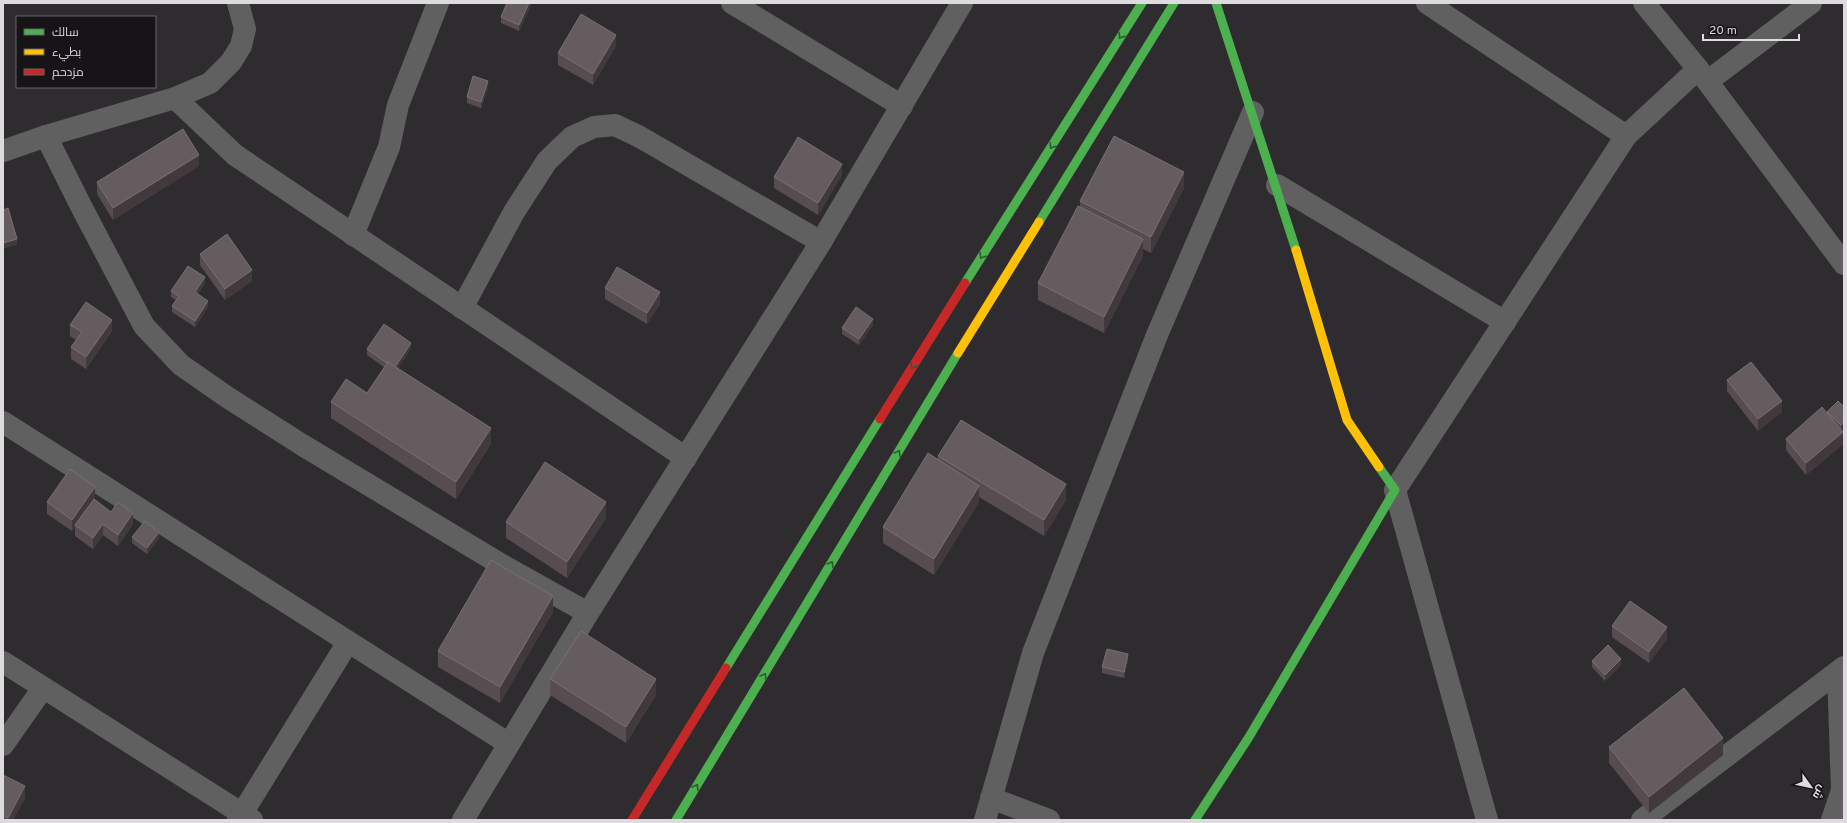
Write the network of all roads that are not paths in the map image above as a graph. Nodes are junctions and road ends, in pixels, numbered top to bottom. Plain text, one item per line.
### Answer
1 (238, 3) edge
2 (438, 3) edge
3 (733, 3) edge
4 (962, 3) edge
5 (1142, 3) edge
6 (1174, 3) edge
7 (1216, 3) edge
8 (1427, 3) edge
9 (1644, 3) edge
10 (1811, 3) edge
11 (1703, 75) junction
12 (175, 98) junction
13 (902, 106) junction
14 (1253, 112) junction
15 (46, 136) junction
16 (1626, 136) junction
17 (3, 151) edge
18 (1277, 185) junction
19 (353, 235) junction
20 (821, 242) junction
21 (1844, 264) edge
22 (462, 308) junction
23 (1505, 322) junction
24 (3, 422) edge
25 (686, 458) junction
26 (1395, 490) junction
27 (588, 613) junction
28 (348, 642) junction
29 (3, 662) edge
30 (1841, 669) edge
31 (43, 688) junction
32 (509, 744) junction
33 (3, 745) edge
34 (991, 798) junction
35 (244, 818) edge
36 (681, 819) edge
37 (463, 820) edge
38 (632, 820) edge
39 (985, 820) edge
40 (1049, 820) edge
41 (1195, 820) edge
42 (1486, 820) edge
43 (1642, 820) edge
44 (1832, 820) edge

1 - 12 street
2 - 19 street
3 - 13 street
4 - 13 street
5 -> 38 main road
36 -> 6 main road
7 - 14 main road
8 - 16 street
9 - 11 street
10 - 11 street
11 - 16 street
11 - 21 street
12 - 15 street
12 - 19 street
13 - 20 street
14 - 18 main road
14 - 34 street
15 - 17 street
15 - 27 street
16 - 23 street
18 - 23 street
18 - 26 main road
19 - 22 street
20 - 22 street
20 - 25 street
22 - 25 street
23 - 26 street
24 - 28 street
25 - 27 street
26 - 41 main road
26 - 42 street
27 - 32 street
28 - 32 street
28 - 35 street
29 - 31 street
30 - 43 street
30 - 44 street
31 - 33 street
31 - 35 street
32 - 37 street
34 - 39 street
34 - 40 street

